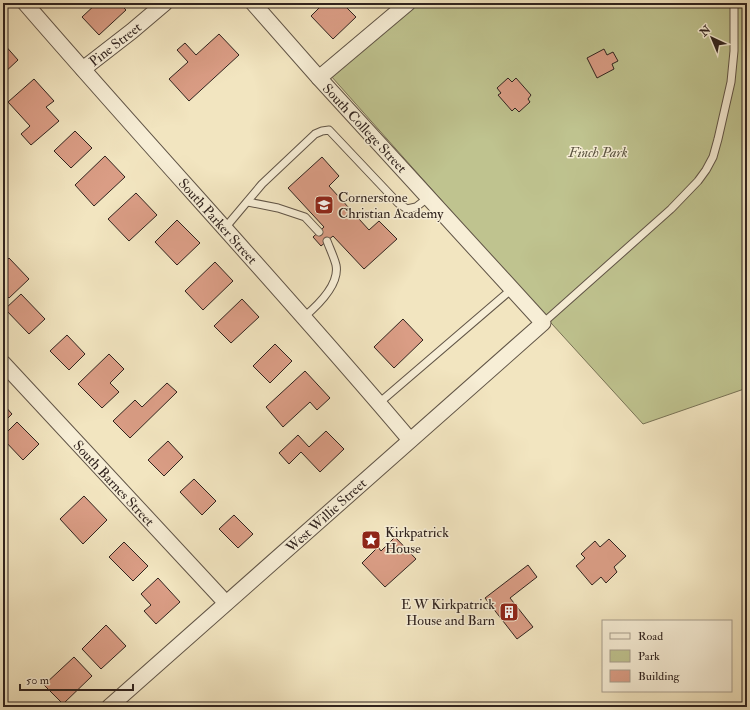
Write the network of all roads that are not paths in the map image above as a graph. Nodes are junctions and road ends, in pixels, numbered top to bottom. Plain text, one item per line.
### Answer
1 (25, 3) edge
2 (165, 3) edge
3 (253, 3) edge
4 (408, 3) edge
5 (734, 3) edge
6 (83, 69) junction
7 (319, 78) junction
8 (429, 197) junction
9 (248, 202) junction
10 (226, 228) junction
11 (319, 232) dead end
12 (327, 241) dead end
13 (512, 288) junction
14 (304, 317) junction
15 (543, 323) junction
16 (3, 363) edge
17 (379, 403) junction
18 (410, 440) junction
19 (226, 603) junction
20 (109, 707) edge

1 - 6 street, South Parker Street
2 - 6 street, Pine Street
3 - 7 street, South College Street
4 - 7 street
5 - 15 lane
6 - 10 street, South Parker Street
7 - 8 street, South College Street
8 - 9 lane
8 - 13 street, South College Street
9 - 10 lane
9 - 11 lane
10 - 14 street, South Parker Street
12 - 14 lane
13 - 15 street, South College Street
13 - 17 lane
14 - 17 street, South Parker Street
15 - 18 street, West Willie Street
16 - 19 street, South Barnes Street
17 - 18 street, South Parker Street
18 - 19 street, West Willie Street
19 - 20 street, West Willie Street

